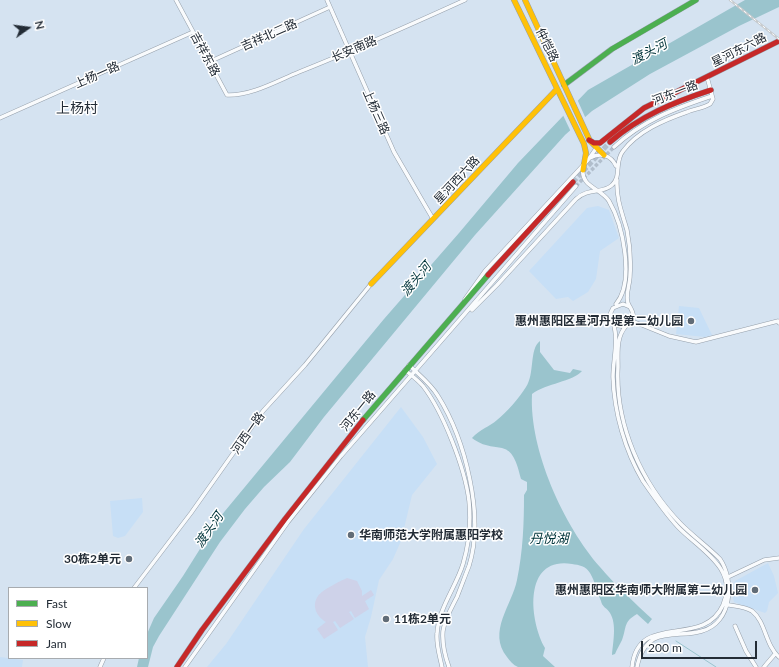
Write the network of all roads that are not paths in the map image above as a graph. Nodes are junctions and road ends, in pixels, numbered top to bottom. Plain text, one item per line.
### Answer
1 (176, 0) edge
2 (327, 0) edge
3 (465, 0) edge
4 (514, 0) edge
5 (525, 0) edge
6 (696, 0) edge
7 (330, 7) junction
8 (193, 32) junction
9 (779, 41) edge
10 (349, 52) junction
11 (209, 62) junction
12 (707, 77) junction
13 (564, 85) junction
14 (557, 89) junction
15 (711, 90) junction
16 (240, 94) joint
17 (712, 96) junction
18 (0, 118) edge
19 (589, 140) junction
20 (611, 142) junction
21 (596, 148) junction
22 (604, 155) junction
23 (586, 161) junction
24 (617, 167) junction
25 (583, 170) joint
26 (617, 179) junction
27 (574, 184) joint
28 (598, 190) junction
29 (434, 219) junction
30 (370, 284) joint
31 (616, 305) junction
32 (630, 307) junction
33 (458, 308) junction
34 (460, 321) junction
35 (632, 321) junction
36 (613, 323) junction
37 (779, 323) edge
38 (626, 326) junction
39 (407, 368) junction
40 (416, 372) junction
41 (412, 376) junction
42 (779, 558) edge
43 (726, 578) junction
44 (135, 587) edge
45 (725, 604) junction
46 (735, 626) dead end
47 (775, 654) junction
48 (779, 657) edge
49 (177, 667) edge
50 (185, 667) edge
51 (442, 667) edge
52 (448, 667) edge
53 (632, 667) edge
54 (637, 667) edge
55 (756, 667) edge
56 (764, 667) edge

1 - 8 street, 吉祥东路
2 - 7 street, 上杨三路
3 - 10 street, 长安南路
4 - 14 street, 仲恺路
5 - 13 street, 仲恺路
6 - 13 street
7 - 10 street, 上杨三路
7 - 11 street, 吉祥北二路
8 - 11 street, 吉祥东路
8 - 18 street, 上杨一路
9 - 12 street, 星河东六路
10 - 16 street, 长安南路
10 - 29 street, 上杨三路
11 - 16 street, 吉祥东路
12 - 15 street
12 - 20 street, 星河东六路
13 - 19 street, 仲恺路
14 - 23 street, 仲恺路
14 - 29 street, 星河西六路
15 - 17 street, 河东一路
15 - 20 street, 河东一路
17 - 20 street, 河东一路
17 - 24 street
19 - 20 street
19 - 21 street
20 - 21 street
21 - 22 street
21 - 23 street
22 - 23 street
22 - 24 street
23 - 25 street
23 - 33 street
24 - 26 street
25 - 28 street
26 - 28 street
26 - 32 street
27 - 33 street, 河东一路
27 - 34 street, 河东一路
28 - 31 street
28 - 34 street
29 - 30 street, 星河西六路
30 - 44 street, 河西一路
31 - 32 street
31 - 36 street
32 - 35 street
33 - 39 street, 河东一路
34 - 40 street, 河东一路
35 - 37 street
35 - 38 street
36 - 38 street
36 - 43 street
38 - 43 street
39 - 40 street
39 - 41 street
39 - 49 street, 河东一路
40 - 41 street, 河东一路
40 - 52 street
41 - 50 street, 河东一路
41 - 51 street
42 - 43 street
43 - 45 street
45 - 47 street
45 - 53 street
45 - 54 street
46 - 55 street
47 - 48 street
47 - 56 street

